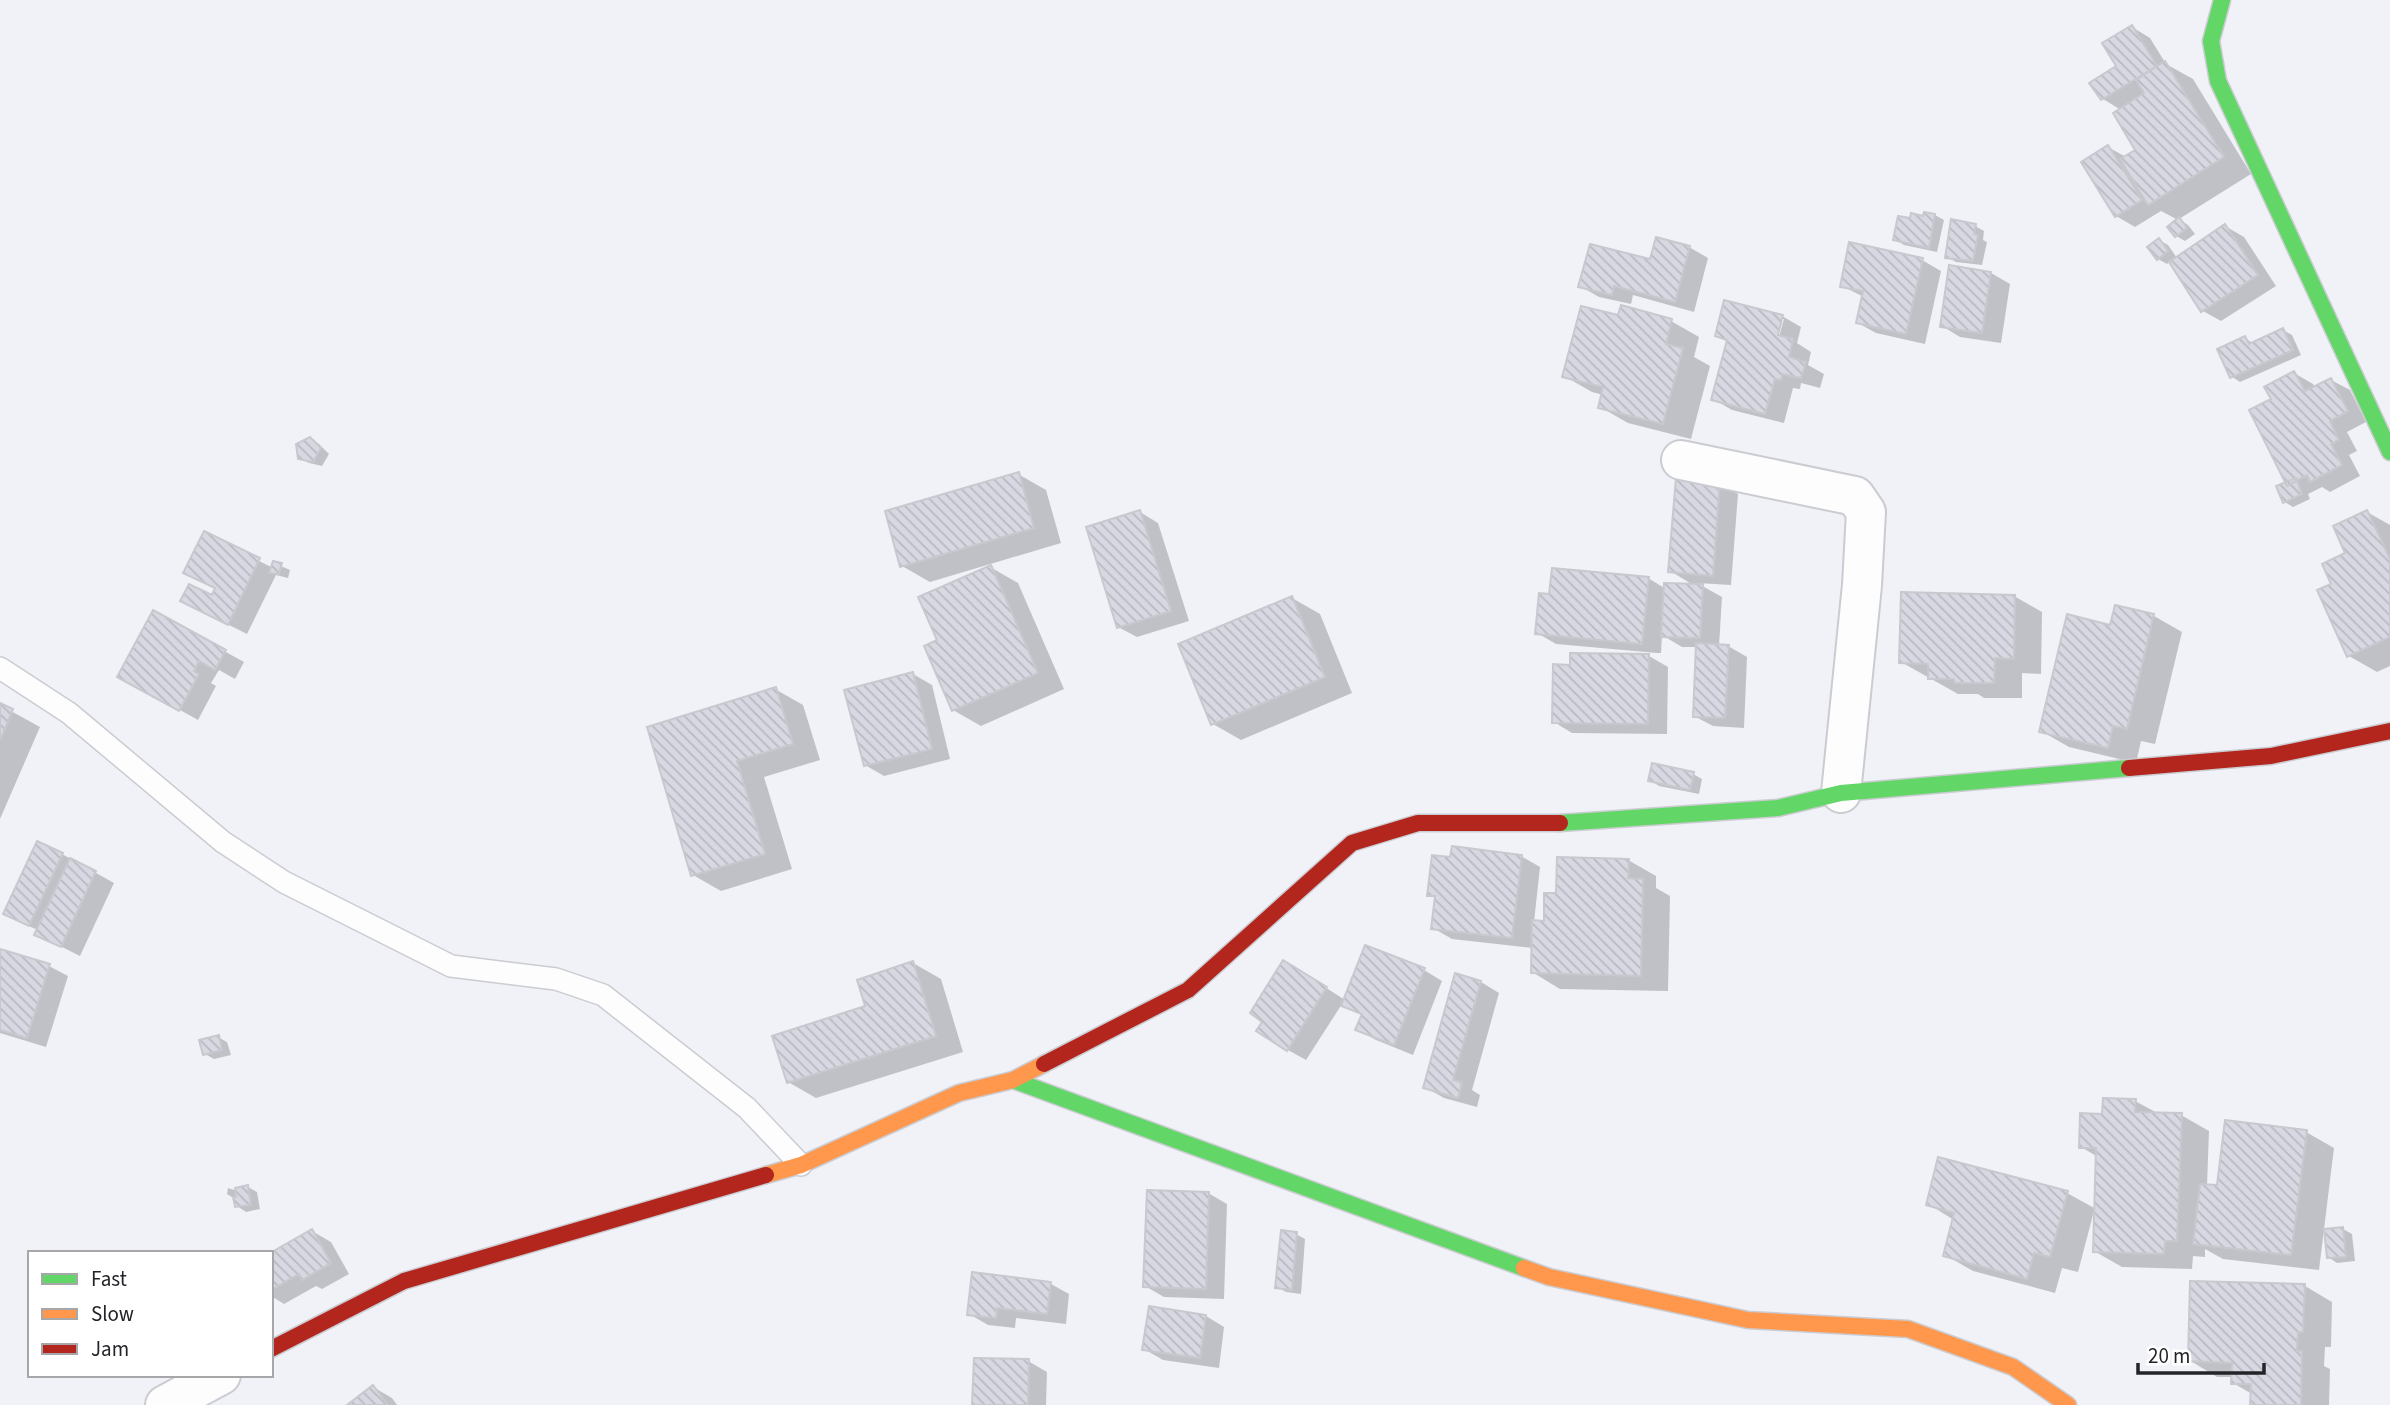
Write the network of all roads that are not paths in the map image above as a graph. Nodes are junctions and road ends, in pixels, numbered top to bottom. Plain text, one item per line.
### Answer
1 (2222, 0) edge
2 (2390, 452) edge
3 (1681, 460) dead end
4 (0, 668) edge
5 (2390, 731) edge
6 (1841, 793) junction
7 (1013, 1080) junction
8 (801, 1165) junction
9 (273, 1348) edge
10 (217, 1377) edge
11 (166, 1405) edge
12 (2068, 1405) edge

1 - 2 street
3 - 6 street
4 - 8 lane
5 - 6 street
6 - 7 street
7 - 8 street
7 - 12 street
8 - 9 street
10 - 11 street

